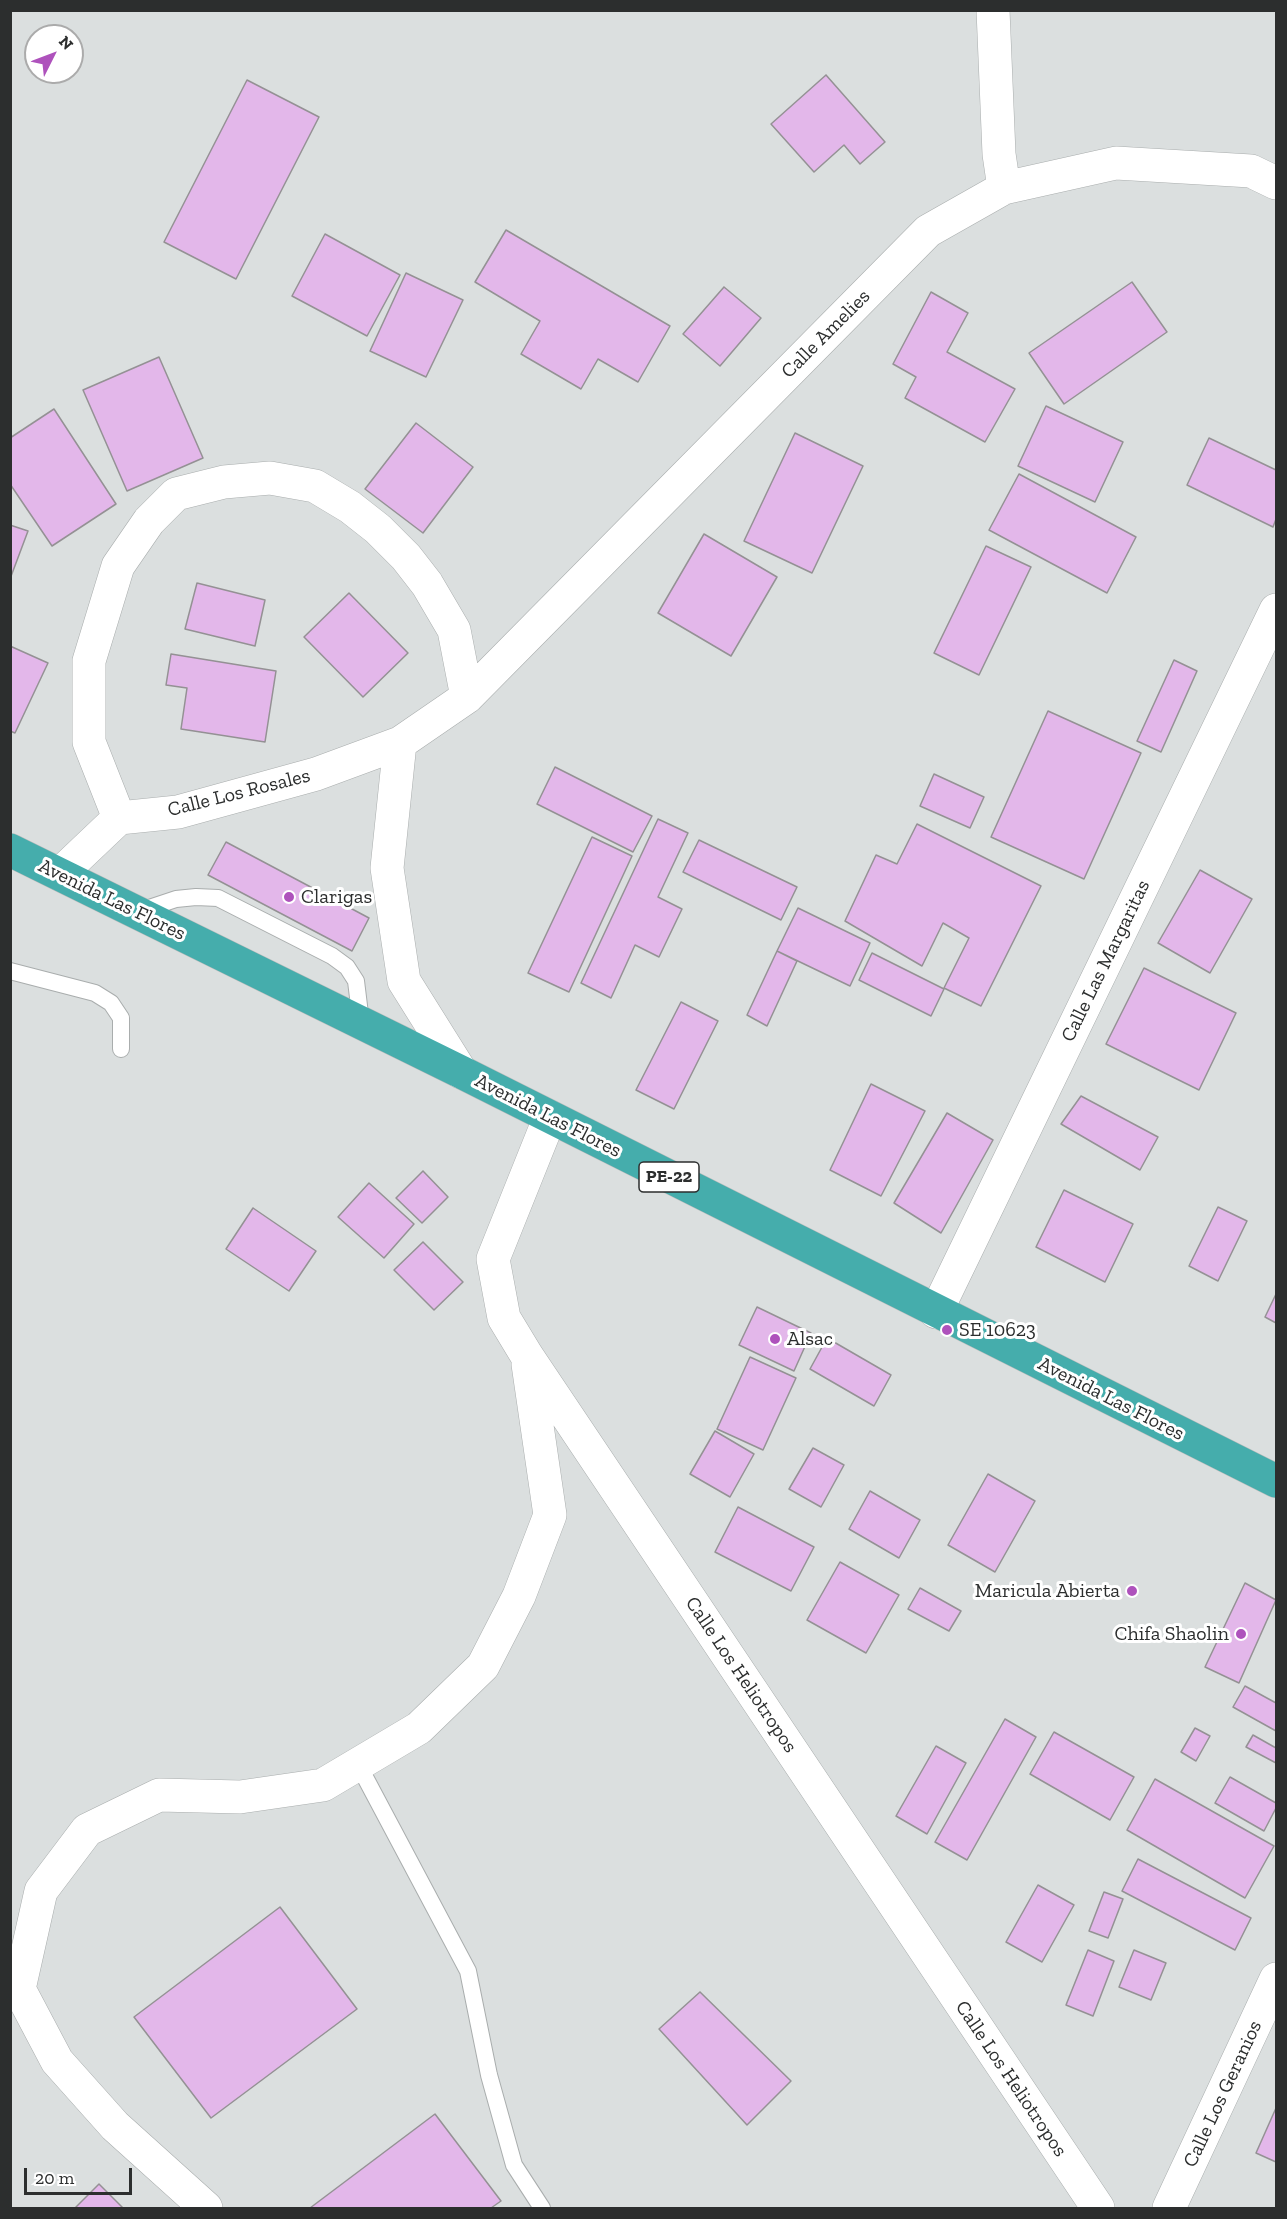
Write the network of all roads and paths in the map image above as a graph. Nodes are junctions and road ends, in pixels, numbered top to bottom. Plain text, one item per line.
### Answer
1 (993, 10) edge
2 (1276, 183) edge
3 (1004, 188) junction
4 (1276, 610) edge
5 (467, 698) junction
6 (399, 743) junction
7 (119, 818) junction
8 (10, 850) edge
9 (60, 874) junction
10 (136, 912) junction
11 (10, 971) edge
12 (361, 1023) junction
13 (121, 1048) dead end
14 (461, 1072) junction
15 (550, 1117) junction
16 (936, 1312) junction
17 (527, 1356) junction
18 (1276, 1481) edge
19 (358, 1764) junction
20 (1276, 1979) edge
21 (206, 2208) edge
22 (542, 2208) edge
23 (1098, 2208) edge
24 (1169, 2208) edge

1 - 3 street
2 - 3 street, Calle Amelies
3 - 5 street, Calle Amelies
4 - 16 street, Calle Las Margaritas
5 - 6 street, Calle Los Rosales
5 - 7 street
6 - 7 street, Calle Los Rosales
6 - 14 street
7 - 9 street
8 - 9 highway, Avenida Las Flores / PE-22
9 - 10 highway, Avenida Las Flores / PE-22
10 - 12 highway, Avenida Las Flores / PE-22
10 - 12 lane
11 - 13 lane
12 - 14 highway, Avenida Las Flores / PE-22
14 - 15 highway, Avenida Las Flores / PE-22
15 - 16 highway, Avenida Las Flores / PE-22
15 - 17 street, Calle Los Heliotropos
16 - 18 highway, Avenida Las Flores / PE-22
17 - 19 street
17 - 23 street, Calle Los Heliotropos
19 - 21 street
19 - 22 lane
20 - 24 street, Calle Los Geranios

